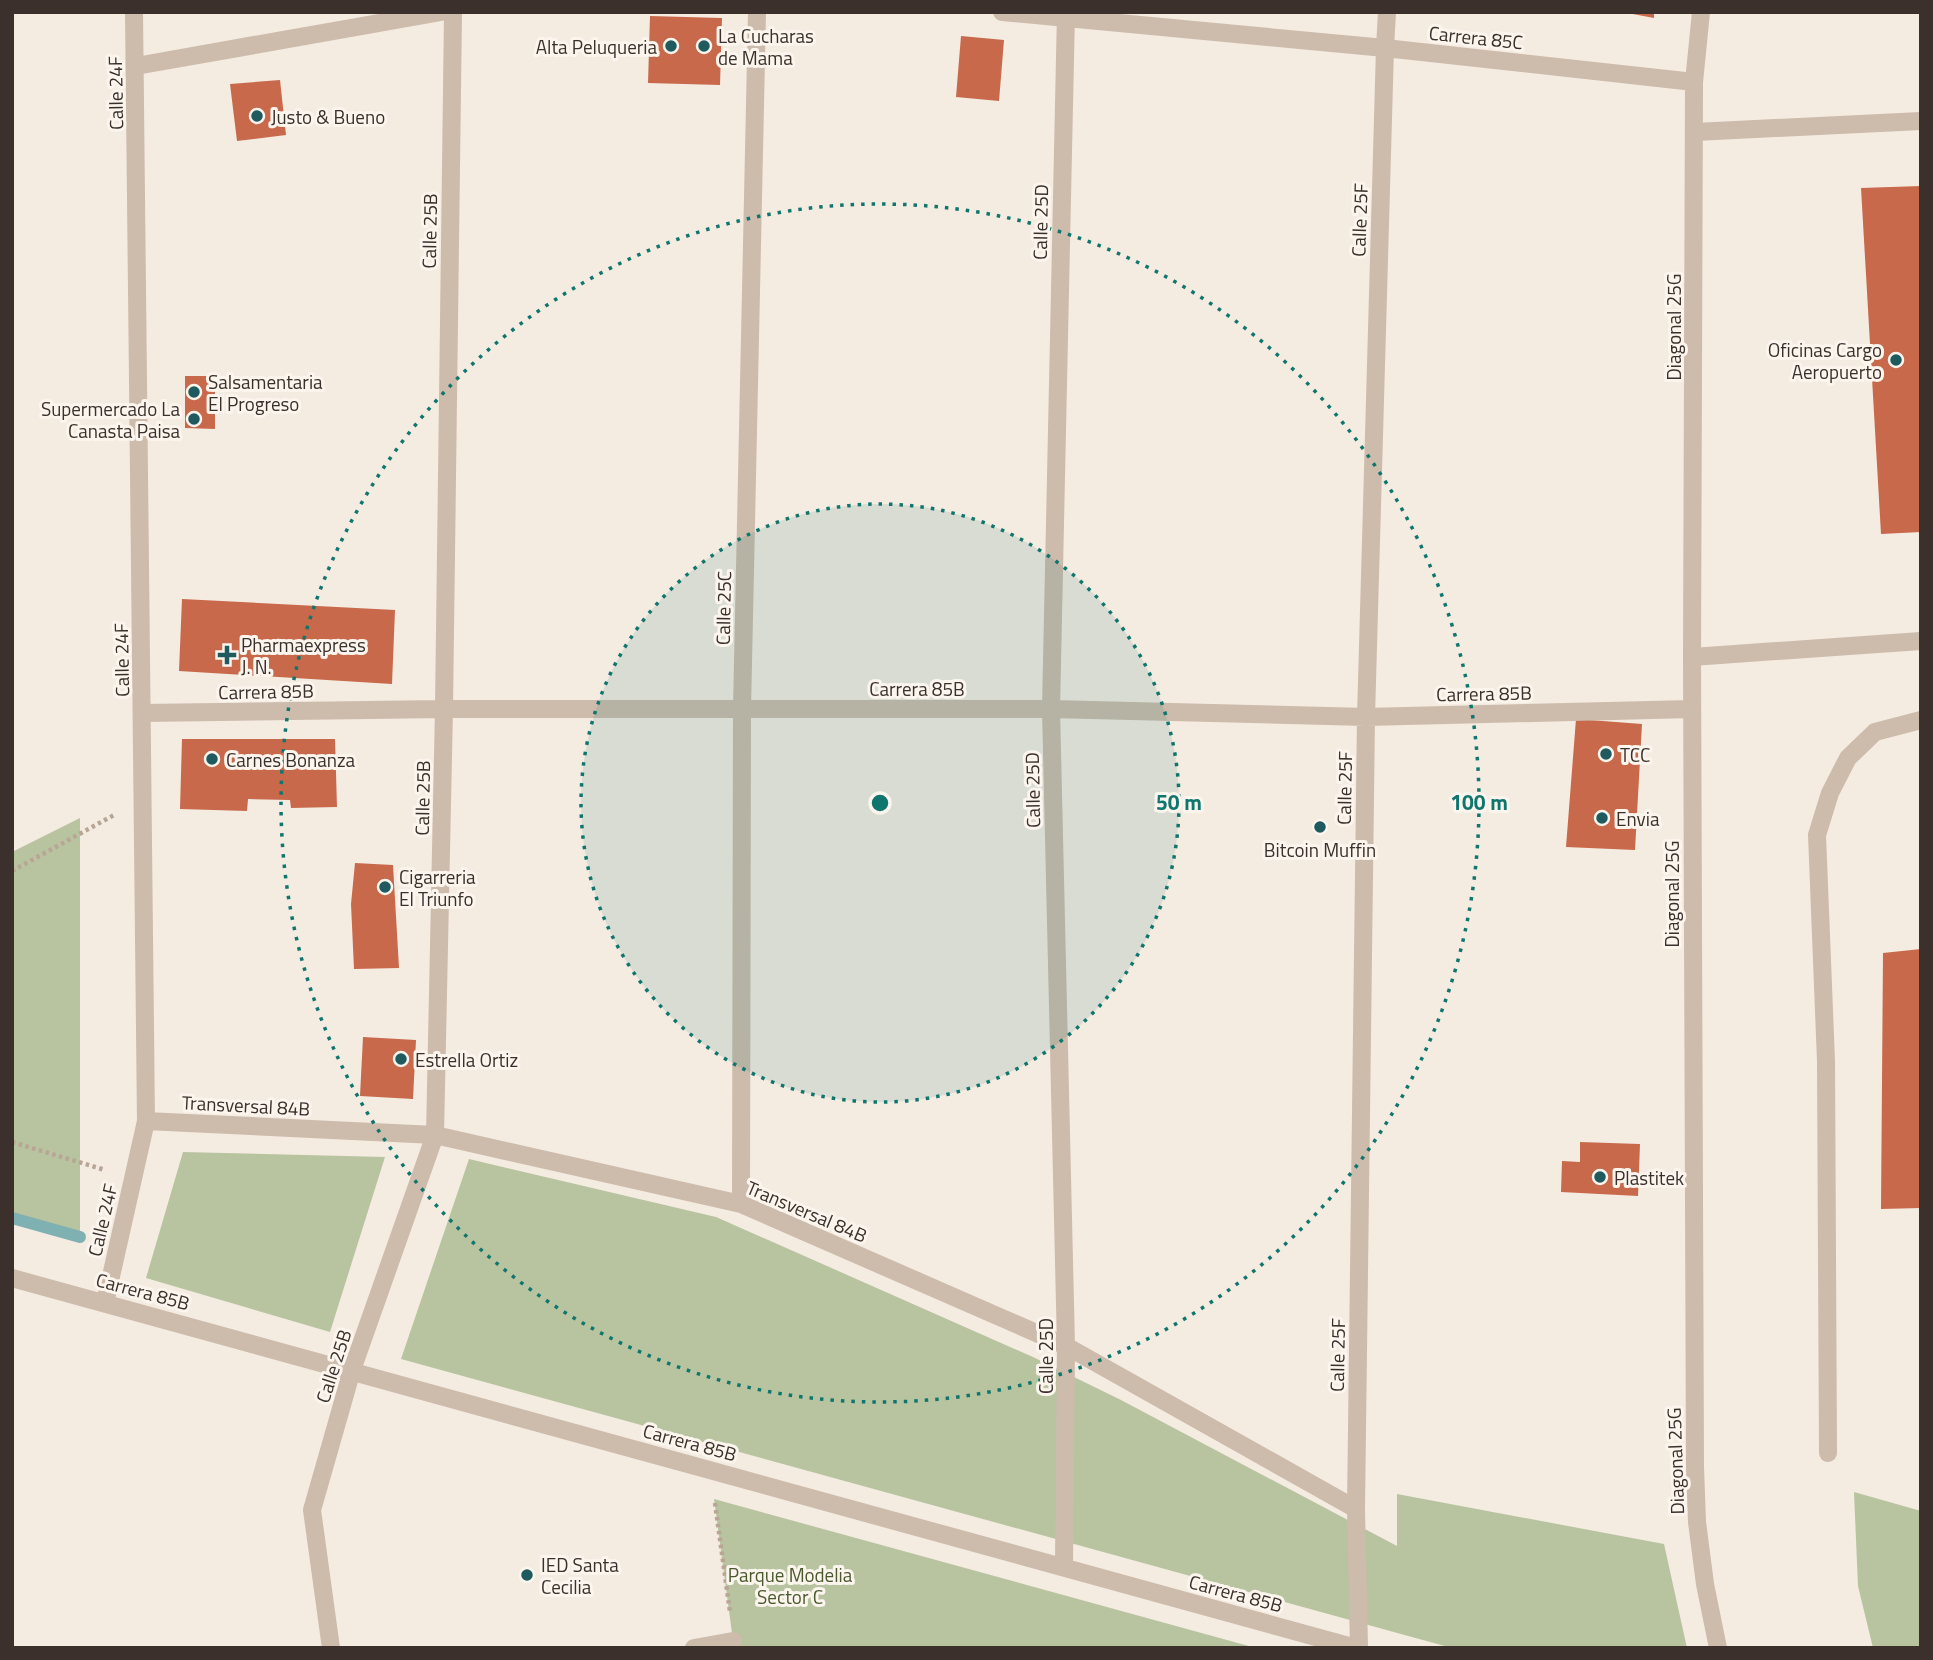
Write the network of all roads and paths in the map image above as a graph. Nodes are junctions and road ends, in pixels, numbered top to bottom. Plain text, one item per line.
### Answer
1 (134, 12) edge
2 (441, 12) edge
3 (453, 12) edge
4 (757, 12) edge
5 (1002, 12) edge
6 (1387, 12) edge
7 (1700, 12) edge
8 (1065, 15) edge
9 (1385, 48) junction
10 (136, 66) junction
11 (1695, 82) junction
12 (1921, 121) edge
13 (1695, 132) junction
14 (1921, 641) edge
15 (1692, 657) junction
16 (444, 709) junction
17 (742, 709) junction
18 (1051, 709) junction
19 (1692, 709) junction
20 (142, 713) junction
21 (1366, 717) junction
22 (1921, 720) edge
23 (143, 800) junction
24 (12, 870) edge
25 (146, 1121) junction
26 (435, 1135) junction
27 (12, 1142) edge
28 (133, 1179) junction
29 (741, 1204) junction
30 (13, 1282) edge
31 (106, 1303) junction
32 (1066, 1346) junction
33 (352, 1370) junction
34 (1828, 1453) dead end
35 (710, 1469) junction
36 (1356, 1509) junction
37 (1064, 1567) junction
38 (733, 1641) joint
39 (331, 1648) edge
40 (694, 1648) edge
41 (1357, 1648) edge
42 (1718, 1648) edge

1 - 10 street, Calle 24F
2 - 10 street
3 - 16 street, Calle 25B
4 - 17 street, Calle 25C
5 - 8 street, Carrera 85C
6 - 9 street, Calle 25F
7 - 11 street, Diagonal 25G
8 - 9 street, Carrera 85C
8 - 18 street, Calle 25D
9 - 11 street, Carrera 85C
9 - 21 street, Calle 25F
10 - 20 street, Calle 24F
11 - 13 street, Diagonal 25G
12 - 13 street
13 - 15 street, Diagonal 25G
14 - 15 street
15 - 19 street, Diagonal 25G
16 - 17 street, Carrera 85B
16 - 20 street, Carrera 85B
16 - 26 street, Calle 25B
17 - 18 street, Carrera 85B
17 - 29 street, Calle 25C
18 - 21 street, Carrera 85B
18 - 32 street, Calle 25D
19 - 21 street, Carrera 85B
19 - 42 street, Diagonal 25G
20 - 23 street, Calle 24F
21 - 36 street, Calle 25F
22 - 34 street
23 - 24 path
23 - 25 street, Calle 24F
25 - 26 street, Transversal 84B
25 - 28 street, Calle 24F
26 - 29 street, Transversal 84B
26 - 33 street, Calle 25B
27 - 28 path
28 - 31 street, Calle 24F
29 - 32 street, Transversal 84B
30 - 31 street, Carrera 85B
31 - 33 street, Carrera 85B
32 - 36 street, Transversal 84B
32 - 37 street, Calle 25D
33 - 35 street, Carrera 85B
33 - 39 street, Calle 25B
35 - 37 street, Carrera 85B
35 - 38 path
36 - 41 street, Calle 25F
37 - 41 street, Carrera 85B
38 - 40 street

